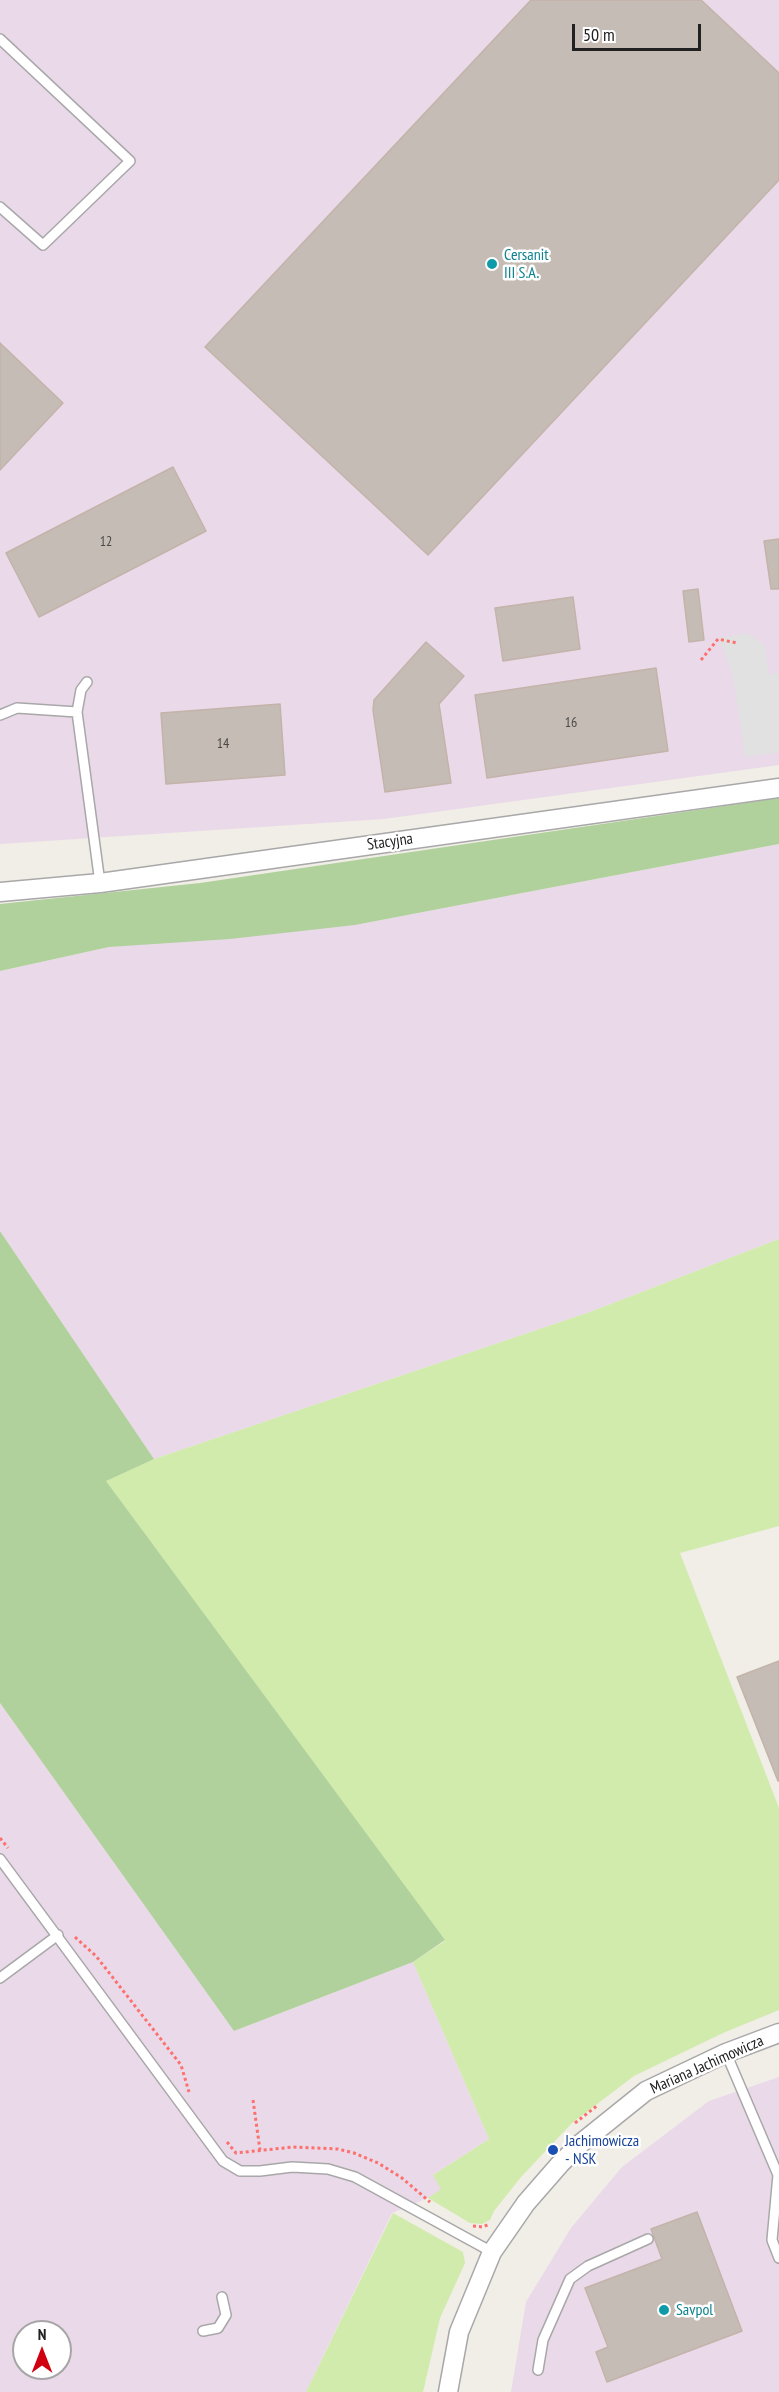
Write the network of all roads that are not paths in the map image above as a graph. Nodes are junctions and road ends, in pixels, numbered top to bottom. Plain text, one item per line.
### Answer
1 (0, 39) edge
2 (0, 207) edge
3 (87, 682) dead end
4 (77, 712) junction
5 (0, 715) edge
6 (779, 788) edge
7 (100, 883) junction
8 (0, 892) edge
9 (0, 1859) edge
10 (58, 1935) junction
11 (0, 1978) edge
12 (779, 2033) edge
13 (726, 2053) junction
14 (648, 2239) dead end
15 (492, 2252) junction
16 (779, 2258) edge
17 (222, 2297) dead end
18 (203, 2331) dead end
19 (538, 2370) dead end
20 (448, 2392) edge

1 - 2 lane
3 - 4 lane
4 - 5 lane
4 - 7 lane
6 - 7 street, Stacyjna
7 - 8 street, Stacyjna
9 - 10 lane
10 - 11 lane
10 - 15 lane
12 - 13 street, Mariana Jachimowicza
13 - 15 street, Mariana Jachimowicza
13 - 16 lane
14 - 19 lane
15 - 20 street, Mariana Jachimowicza
17 - 18 lane

